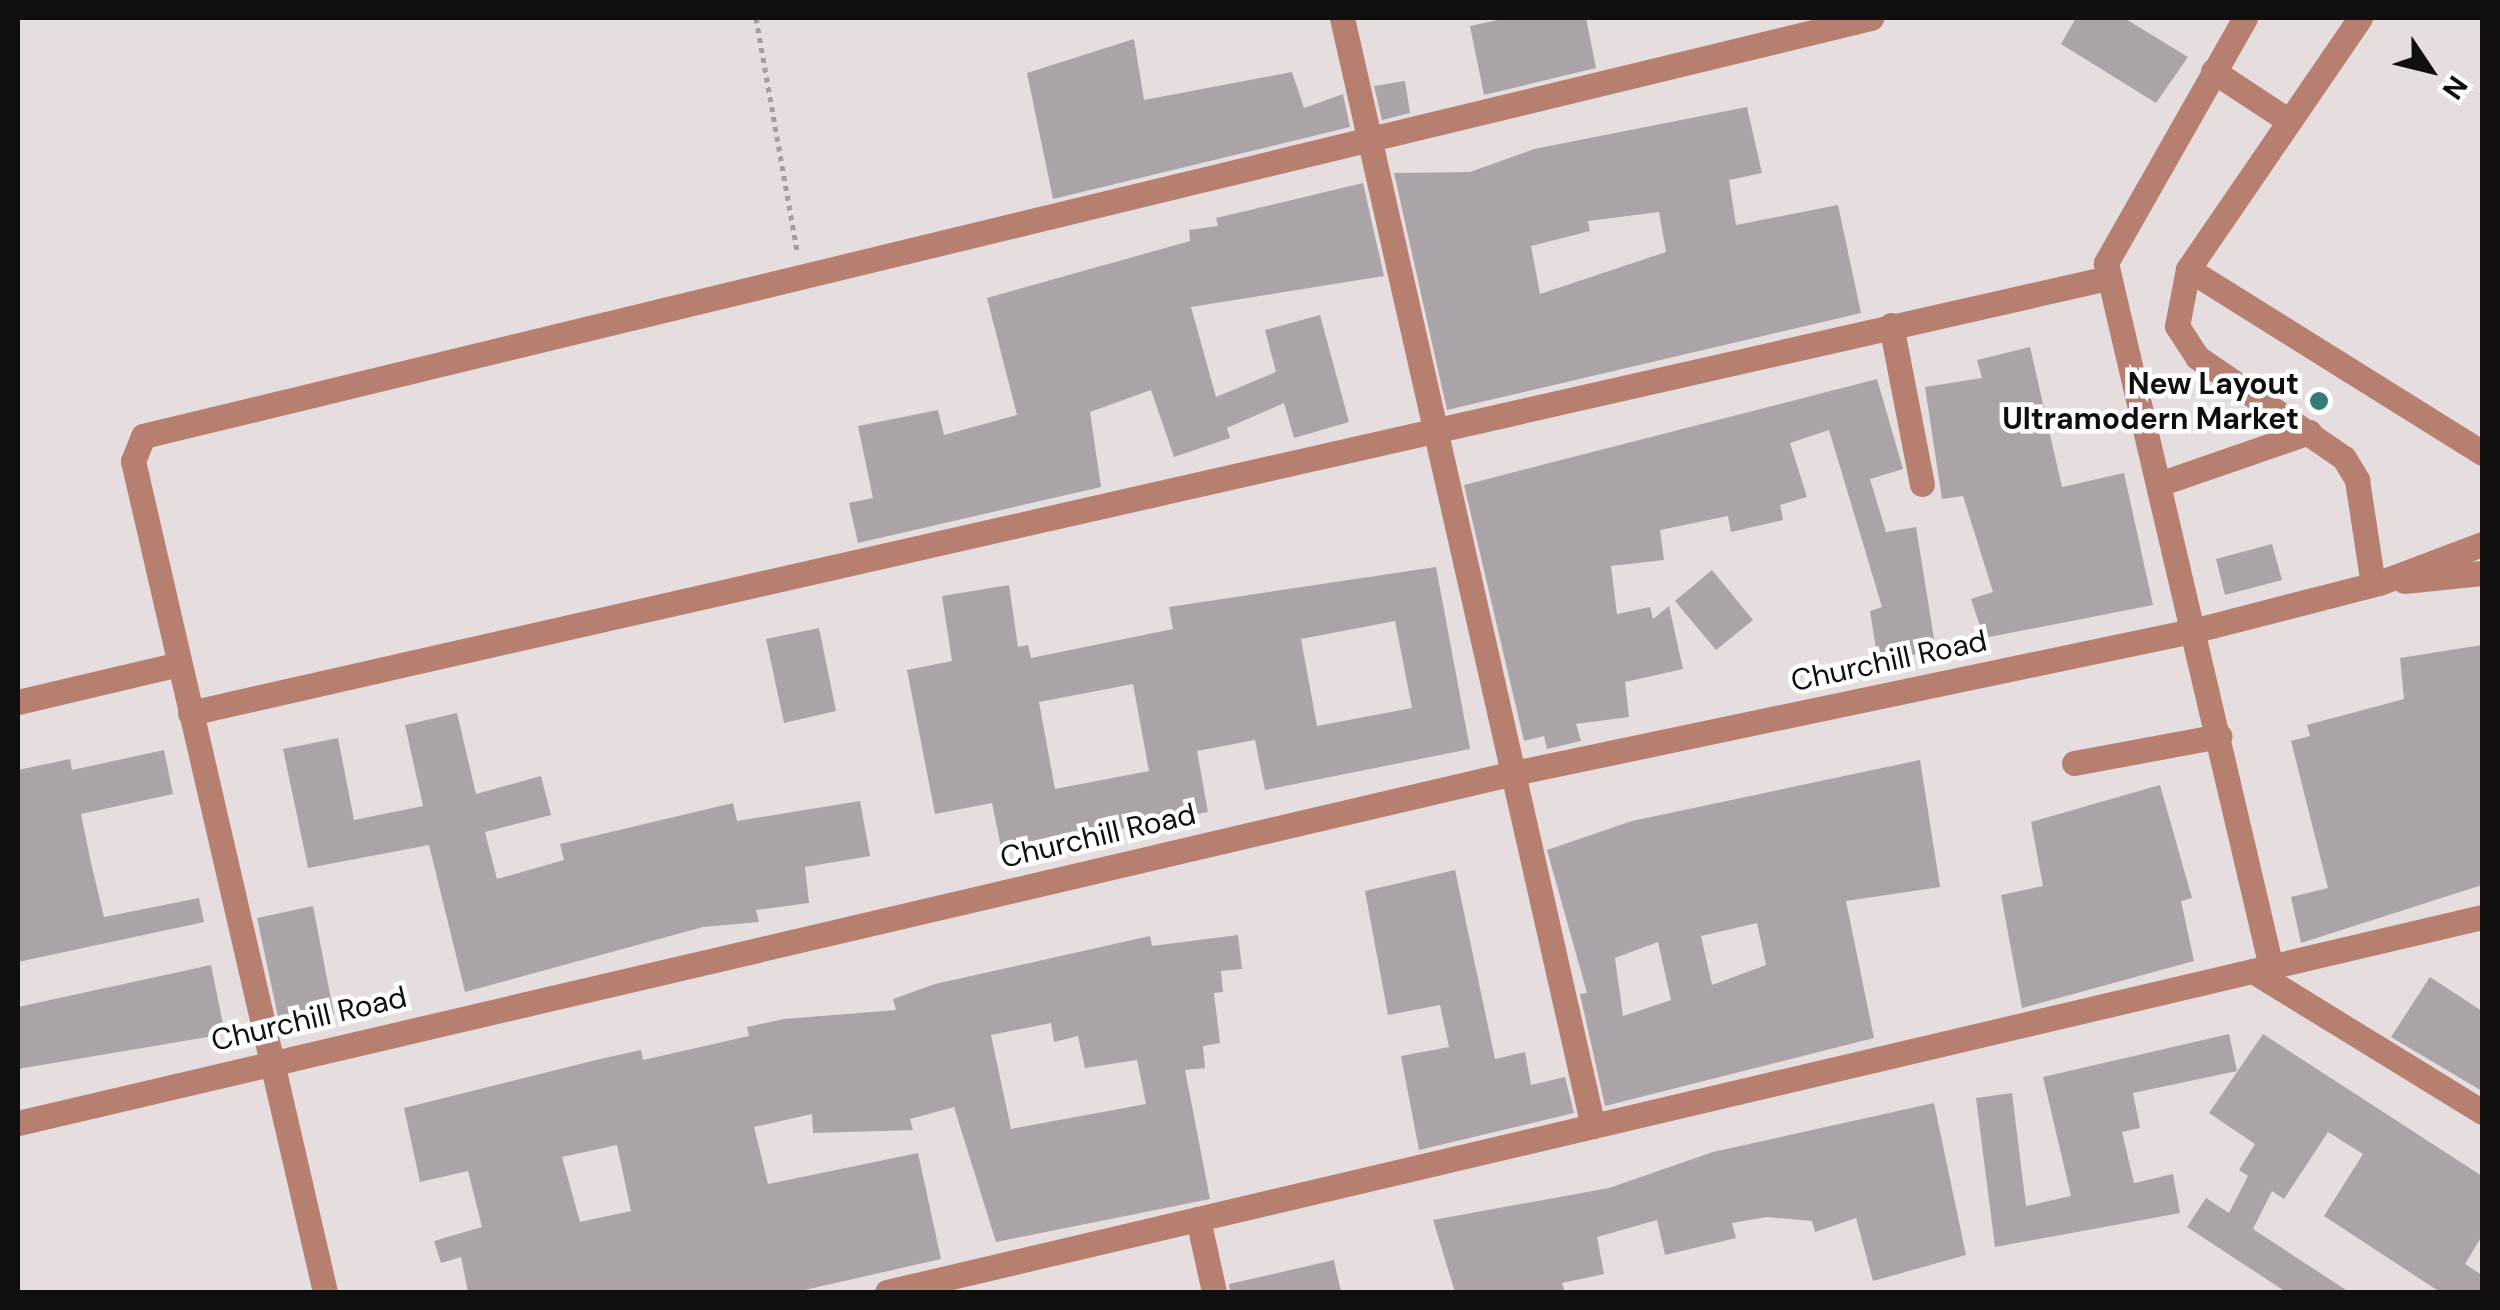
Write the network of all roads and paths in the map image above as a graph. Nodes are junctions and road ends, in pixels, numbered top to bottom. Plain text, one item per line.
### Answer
1 (756, 18) edge
2 (1342, 18) edge
3 (2245, 18) edge
4 (2360, 18) edge
5 (1861, 19) edge
6 (2212, 71) junction
7 (2288, 121) junction
8 (1370, 139) junction
9 (2188, 269) junction
10 (801, 277) junction
11 (2107, 278) junction
12 (1891, 325) junction
13 (1436, 426) junction
14 (2309, 432) junction
15 (2482, 453) edge
16 (1922, 484) dead end
17 (2159, 484) junction
18 (2482, 544) edge
19 (2482, 574) edge
20 (2376, 583) junction
21 (2196, 630) junction
22 (179, 664) junction
23 (18, 702) edge
24 (190, 713) junction
25 (2220, 736) junction
26 (2074, 762) dead end
27 (1514, 773) junction
28 (2482, 917) edge
29 (2262, 969) junction
30 (271, 1061) junction
31 (2482, 1112) edge
32 (18, 1122) edge
33 (1592, 1126) junction
34 (1198, 1219) junction
35 (325, 1292) edge
36 (887, 1292) edge
37 (1214, 1292) edge

1 - 10 path
2 - 8 street
3 - 6 street
4 - 7 street
5 - 8 street
6 - 7 street
6 - 11 street
7 - 9 street
8 - 10 street
8 - 13 street
9 - 14 street
9 - 15 street
10 - 22 street
11 - 12 street
11 - 17 street
12 - 13 street
12 - 16 street
13 - 24 street
13 - 27 street
14 - 17 street
14 - 20 street
17 - 21 street
18 - 20 street
19 - 20 street
20 - 21 street, Churchill Road
21 - 25 street
21 - 27 street, Churchill Road
22 - 23 street
22 - 24 street
24 - 30 street
25 - 26 street
25 - 29 street
27 - 30 street, Churchill Road
27 - 33 street
28 - 29 street
29 - 31 street
29 - 33 street
30 - 32 street, Churchill Road
30 - 35 street
33 - 34 street
34 - 36 street
34 - 37 street

